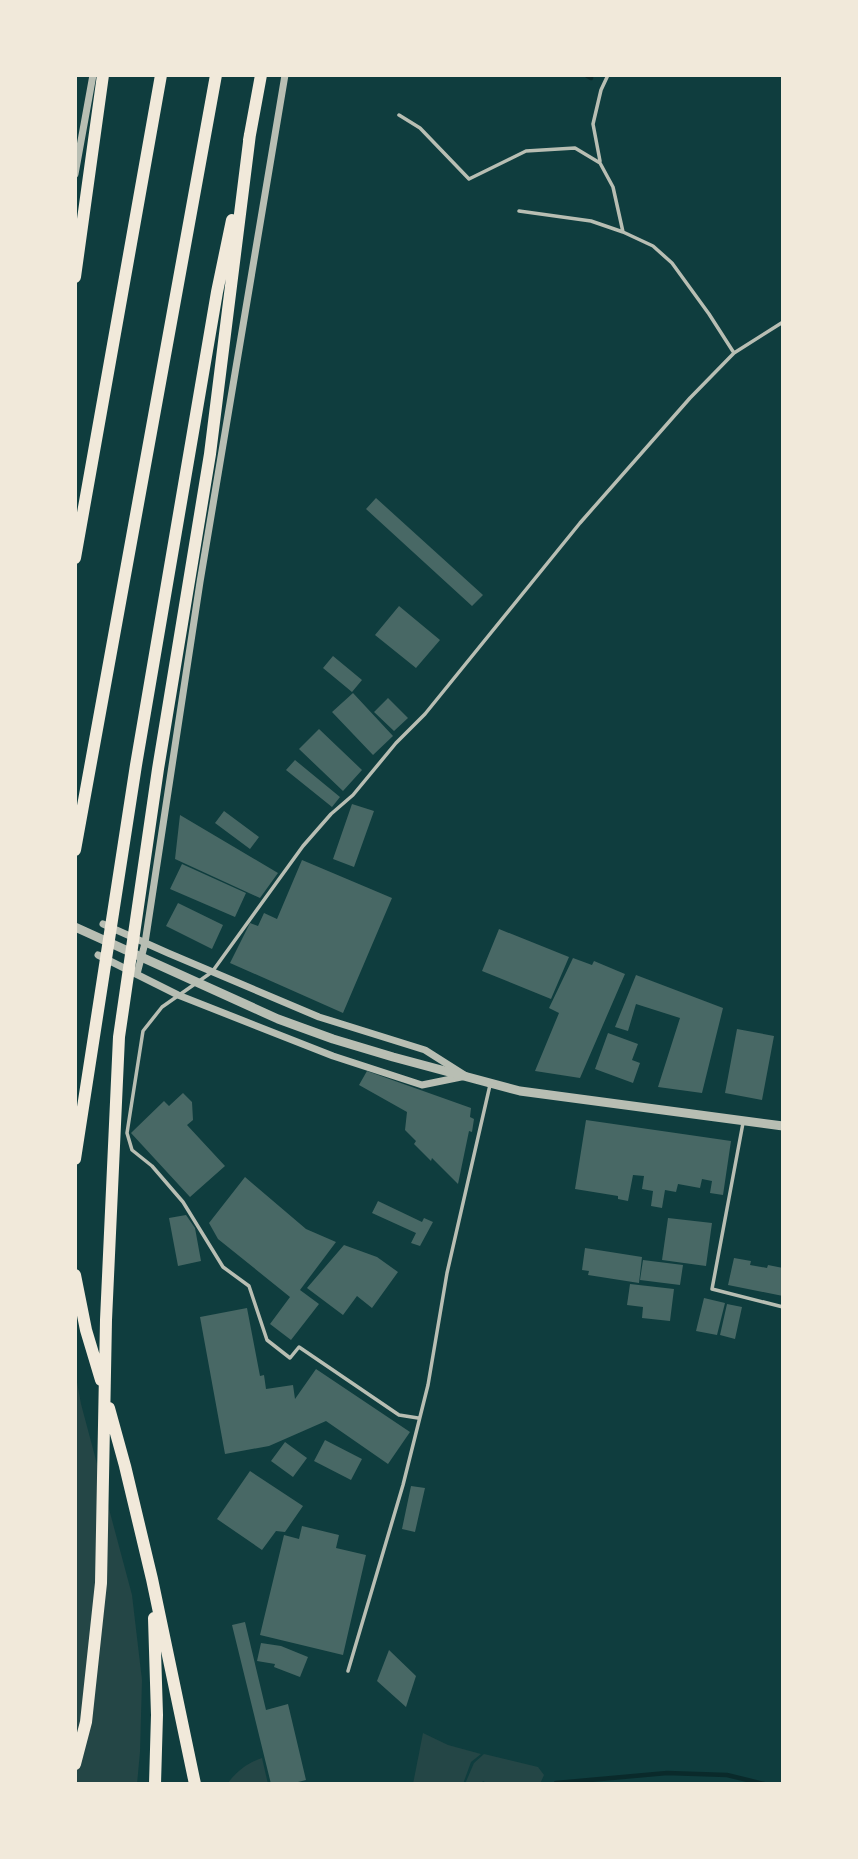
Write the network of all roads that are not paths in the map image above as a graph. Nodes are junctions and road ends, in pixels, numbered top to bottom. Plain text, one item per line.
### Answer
1 (93, 75) edge
2 (103, 75) edge
3 (161, 75) edge
4 (216, 75) edge
5 (261, 75) edge
6 (285, 75) edge
7 (608, 75) edge
8 (399, 115) dead end
9 (250, 134) junction
10 (600, 163) junction
11 (75, 174) edge
12 (519, 211) dead end
13 (623, 232) junction
14 (75, 277) edge
15 (783, 322) edge
16 (734, 353) junction
17 (75, 558) edge
18 (75, 850) edge
19 (103, 924) dead end
20 (75, 927) edge
21 (145, 943) junction
22 (98, 955) dead end
23 (212, 972) junction
24 (136, 974) junction
25 (178, 995) junction
26 (466, 1076) junction
27 (491, 1083) junction
28 (743, 1121) junction
29 (783, 1126) edge
30 (75, 1159) edge
31 (75, 1275) edge
32 (783, 1307) edge
33 (418, 1418) junction
34 (152, 1579) junction
35 (348, 1671) dead end
36 (75, 1764) edge
37 (155, 1780) edge
38 (195, 1784) edge

1 - 11 street
2 - 14 highway
3 - 17 highway
4 - 18 highway
5 - 9 highway
6 - 21 street
7 - 10 lane
8 - 10 lane
9 - 30 highway
9 - 36 highway
10 - 13 lane
12 - 13 lane
13 - 16 lane
15 - 16 lane
16 - 23 lane
19 - 21 street
20 - 26 street
21 - 23 street
21 - 24 street
22 - 24 street
23 - 25 lane
23 - 26 street
24 - 25 street
25 - 26 street
25 - 33 lane
26 - 27 street
27 - 28 street
27 - 33 lane
28 - 29 street
28 - 32 lane
31 - 34 highway
33 - 35 lane
34 - 37 highway
34 - 38 highway

